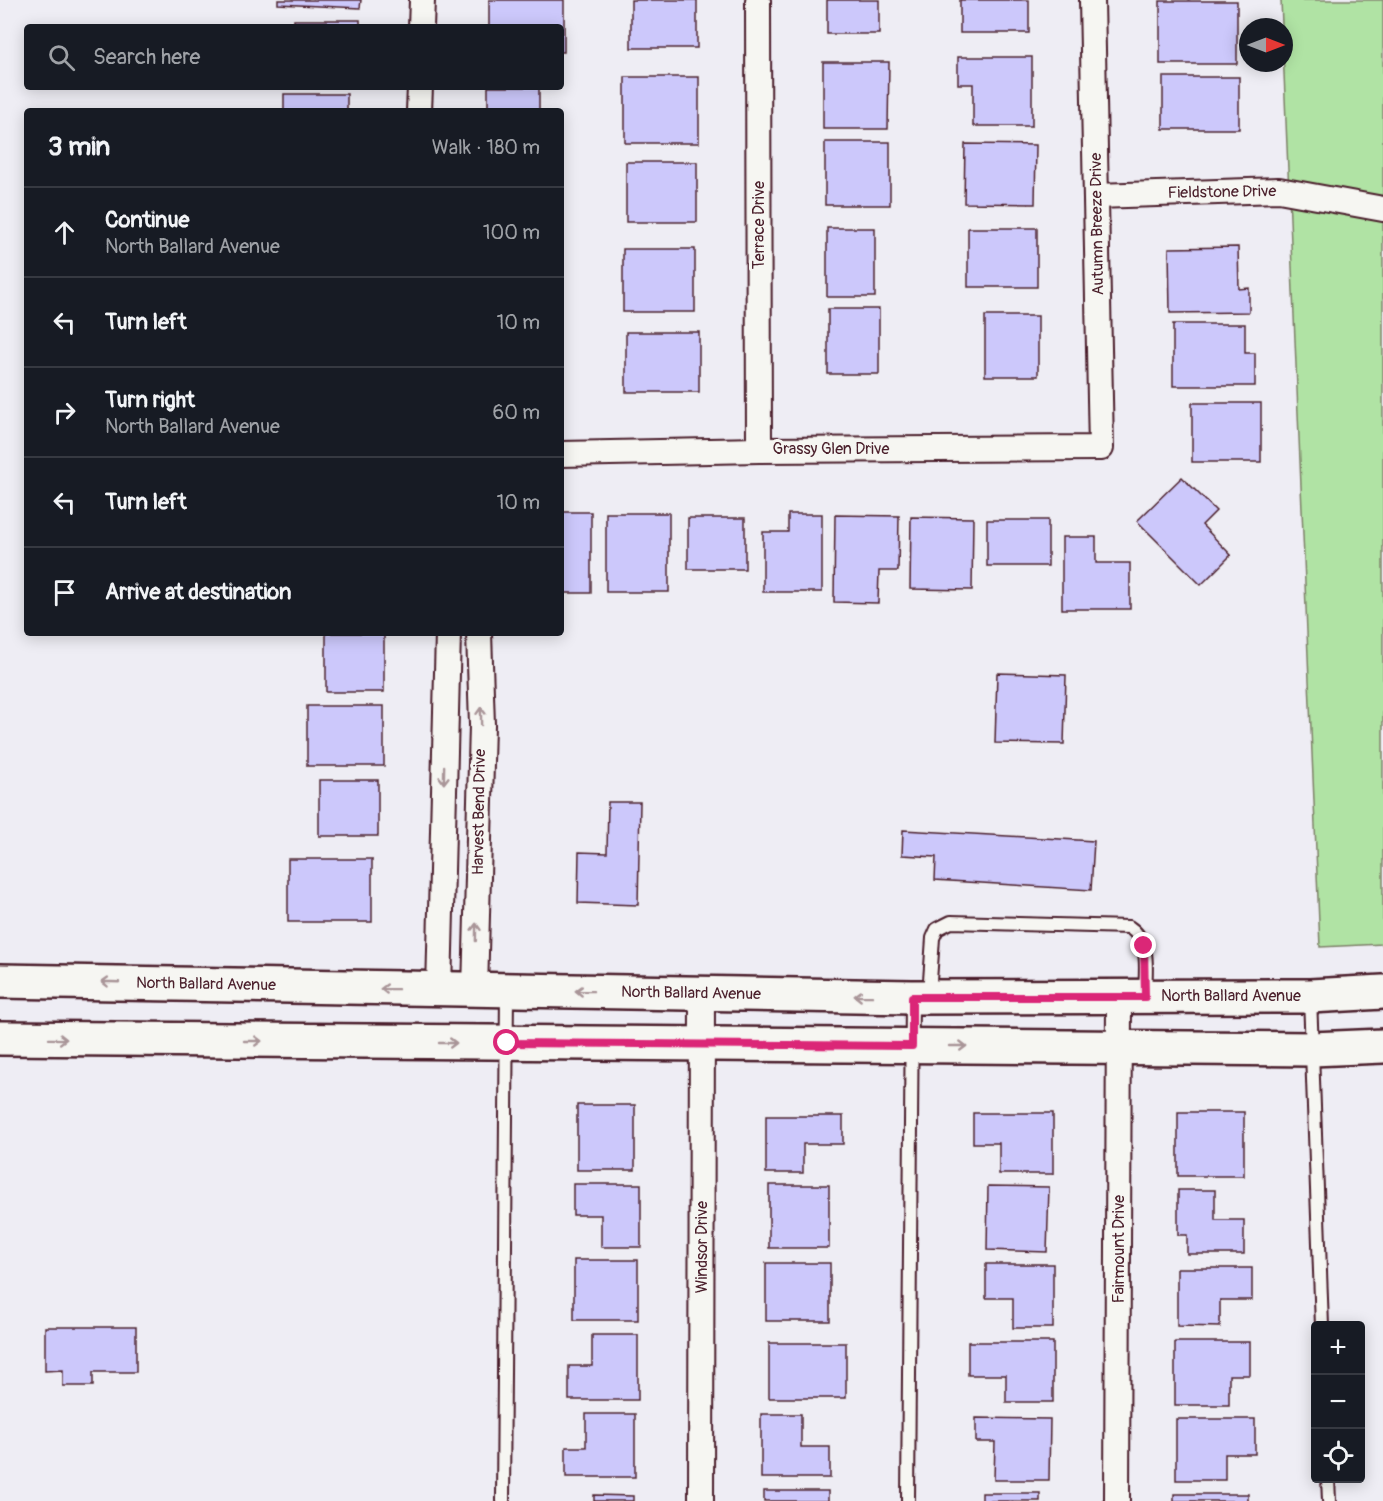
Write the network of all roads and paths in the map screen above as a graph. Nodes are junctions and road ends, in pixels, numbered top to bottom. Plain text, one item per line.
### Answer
1 (422, 0) edge
2 (758, 0) edge
3 (1092, 0) edge
4 (421, 24) edge
5 (420, 90) edge
6 (419, 108) edge
7 (1096, 196) junction
8 (1383, 209) edge
9 (1101, 448) joint
10 (759, 450) junction
11 (564, 454) edge
12 (448, 636) edge
13 (479, 636) edge
14 (0, 981) edge
15 (440, 990) junction
16 (491, 990) junction
17 (1383, 992) edge
18 (702, 993) junction
19 (1310, 996) junction
20 (920, 997) junction
21 (1132, 997) junction
22 (0, 1038) edge
23 (507, 1043) junction
24 (702, 1045) junction
25 (912, 1046) junction
26 (1383, 1046) edge
27 (1120, 1047) junction
28 (1312, 1048) junction
29 (1322, 1321) edge
30 (1328, 1483) edge
31 (503, 1501) edge
32 (700, 1501) edge
33 (908, 1501) edge
34 (1118, 1501) edge
35 (1329, 1501) edge

1 - 4 street
2 - 10 street, Terrace Drive
3 - 7 street, Autumn Breeze Drive
5 - 6 street
7 - 8 street, Fieldstone Drive
7 - 9 street, Autumn Breeze Drive
9 - 10 street, Grassy Glen Drive
10 - 11 street, Grassy Glen Drive
12 -> 15 street
16 -> 13 street, Harvest Bend Drive
15 -> 14 main road, North Ballard Avenue
15 - 16 main road, North Ballard Avenue
18 -> 16 main road, North Ballard Avenue
16 - 23 lane
17 - 19 main road, North Ballard Avenue
20 -> 18 main road, North Ballard Avenue
18 - 24 street, Windsor Drive
19 - 21 main road, North Ballard Avenue
19 - 28 lane
20 - 21 main road, North Ballard Avenue
20 - 21 lane
20 - 25 lane
21 - 27 street, Fairmount Drive
22 -> 23 main road
23 - 24 main road
23 - 31 lane
24 - 25 main road
24 - 32 street, Windsor Drive
25 -> 27 main road
25 - 33 lane
26 - 28 main road
27 - 28 main road
27 - 34 street, Fairmount Drive
28 - 29 lane
30 - 35 lane

